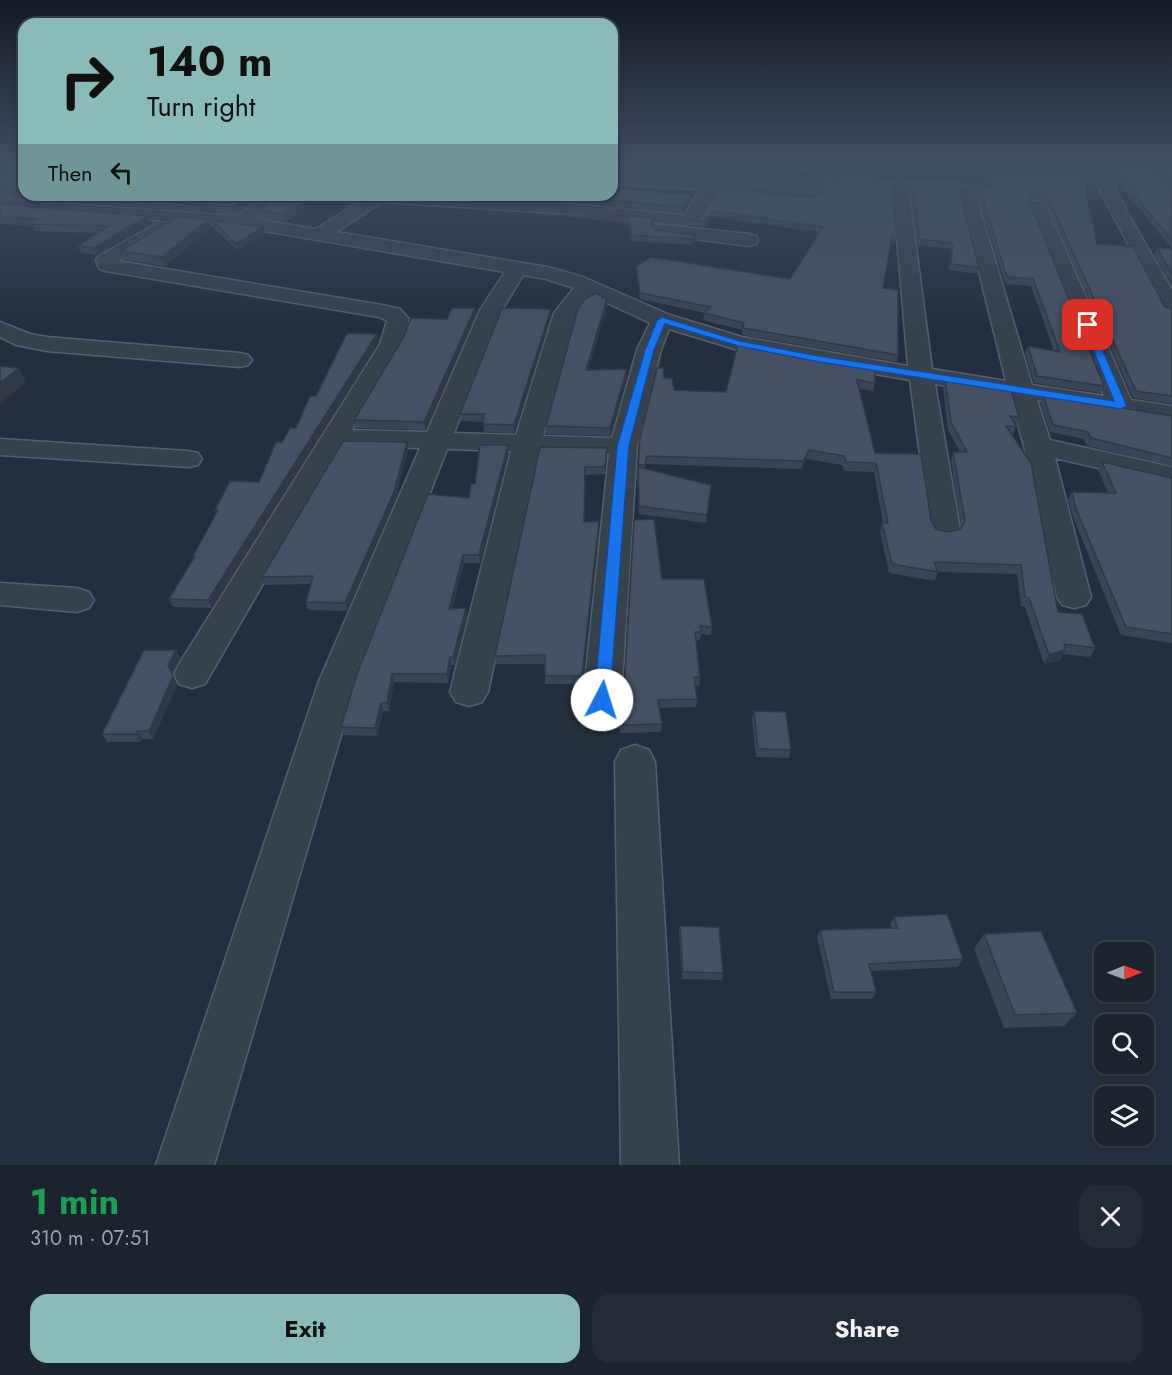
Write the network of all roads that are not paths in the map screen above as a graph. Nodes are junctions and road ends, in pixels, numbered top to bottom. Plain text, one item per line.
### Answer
1 (176, 217) edge
2 (192, 217) edge
3 (247, 217) edge
4 (346, 217) edge
5 (502, 217) edge
6 (655, 217) edge
7 (692, 217) edge
8 (904, 217) edge
9 (974, 217) edge
10 (1043, 217) edge
11 (1122, 217) edge
12 (241, 222) junction
13 (319, 235) junction
14 (749, 240) dead end
15 (517, 268) junction
16 (587, 286) junction
17 (1172, 308) edge
18 (662, 320) junction
19 (0, 329) edge
20 (240, 360) dead end
21 (921, 375) junction
22 (1021, 391) junction
23 (1121, 406) junction
24 (1172, 414) edge
25 (334, 438) junction
26 (436, 441) junction
27 (527, 443) junction
28 (623, 446) junction
29 (1038, 446) junction
30 (0, 447) edge
31 (188, 459) dead end
32 (1172, 476) edge
33 (945, 529) edge
34 (0, 594) edge
35 (1074, 597) dead end
36 (77, 600) dead end
37 (192, 675) dead end
38 (469, 692) dead end
39 (602, 700) dead end
40 (635, 762) dead end
41 (185, 1165) edge
42 (650, 1165) edge

1 - 25 street
2 - 12 street
3 - 12 street
4 - 13 street
5 - 14 street
6 - 7 street
8 - 21 street
9 - 22 street
10 - 23 street
11 - 17 street
12 - 13 street
13 - 15 street
15 - 16 street
15 - 26 street
16 - 18 street
16 - 27 street
18 - 21 street
18 - 28 street
19 - 20 street
21 - 22 street
21 - 33 street
22 - 23 street
22 - 29 street
23 - 24 street
25 - 26 street
25 - 37 street
26 - 27 street
26 - 41 street
27 - 28 street
27 - 38 street
28 - 39 street
29 - 32 street
29 - 35 street
30 - 31 street
34 - 36 street
40 - 42 street

